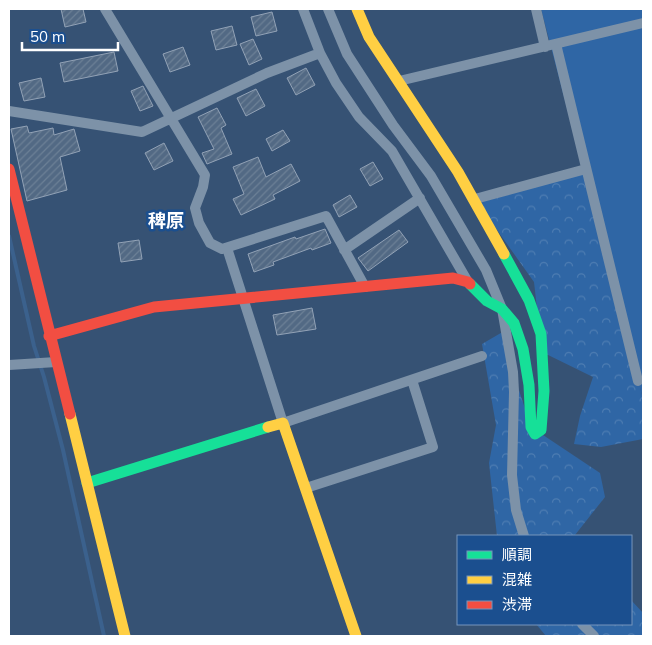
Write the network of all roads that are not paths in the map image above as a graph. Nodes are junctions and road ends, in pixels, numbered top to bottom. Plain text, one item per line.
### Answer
1 (105, 9) edge
2 (304, 9) edge
3 (328, 9) edge
4 (357, 9) edge
5 (536, 9) edge
6 (643, 23) edge
7 (560, 43) junction
8 (544, 47) junction
9 (320, 53) junction
10 (399, 81) junction
11 (9, 111) edge
12 (171, 119) junction
13 (9, 169) edge
14 (586, 169) junction
15 (420, 198) junction
16 (475, 200) junction
17 (226, 248) junction
18 (344, 250) junction
19 (468, 282) junction
20 (365, 287) junction
21 (243, 299) junction
22 (502, 309) junction
23 (49, 336) junction
24 (482, 356) dead end
25 (56, 362) junction
26 (9, 365) edge
27 (412, 380) junction
28 (638, 381) dead end
29 (283, 423) junction
30 (87, 483) junction
31 (306, 488) junction
32 (524, 535) edge
33 (583, 625) edge
34 (124, 636) edge
35 (356, 636) edge
36 (594, 636) edge

1 - 12 street
2 - 9 street
3 - 22 street
4 - 10 street
5 - 8 street
6 - 7 street
7 - 8 street
7 - 14 street
8 - 10 street
9 - 12 street
9 - 15 street
10 - 16 street
11 - 12 street
12 - 17 street
13 - 23 street
14 - 16 street
14 - 28 street
15 - 18 street
15 - 19 street
16 - 22 street
17 - 18 street
17 - 21 street
18 - 20 street
19 - 20 street
19 - 22 street
20 - 21 street
21 - 23 street
21 - 29 street
22 - 32 street
23 - 25 street
24 - 27 street
25 - 26 street
25 - 30 street
27 - 29 street
27 - 31 street
29 - 30 street
29 - 31 street
30 - 34 street
31 - 35 street
33 - 36 street

